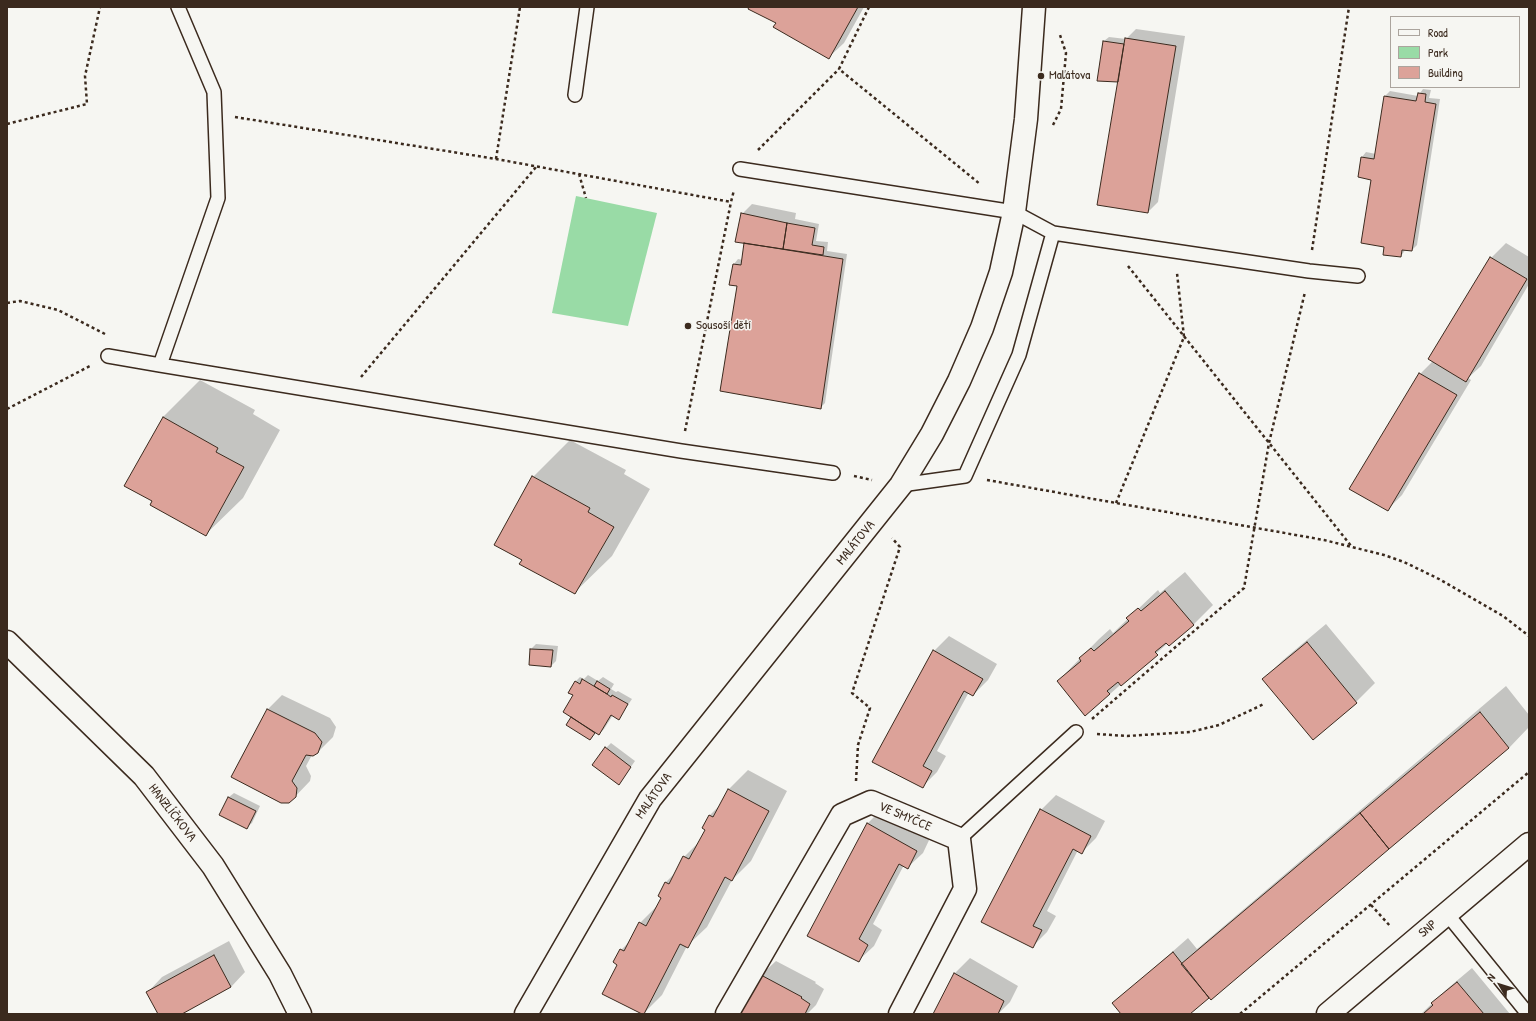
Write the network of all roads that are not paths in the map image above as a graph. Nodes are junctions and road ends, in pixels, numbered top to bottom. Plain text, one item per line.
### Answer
1 (178, 7) edge
2 (587, 7) edge
3 (1034, 7) edge
4 (575, 95) dead end
5 (740, 168) road end
6 (1014, 212) junction
7 (1053, 233) junction
8 (1358, 276) dead end
9 (108, 356) road end
10 (160, 365) junction
11 (833, 473) road end
12 (901, 485) junction
13 (7, 642) edge
14 (1076, 732) road end
15 (959, 840) junction
16 (1529, 844) edge
17 (1447, 914) junction
18 (300, 1014) edge
19 (526, 1014) edge
20 (727, 1014) edge
21 (900, 1014) edge
22 (1328, 1014) edge
23 (1528, 1014) edge

1 - 10 lane
2 - 4 lane
3 - 6 street, MALÁTOVA
5 - 6 lane
6 - 7 lane
6 - 12 street, MALÁTOVA
7 - 8 lane
7 - 12 lane
9 - 10 lane
10 - 11 lane
12 - 19 street, MALÁTOVA
13 - 18 street, HANZLÍČKOVA
14 - 15 lane
15 - 20 street, VE SMYČCE
15 - 21 street
16 - 17 street, SNP
17 - 22 street, SNP
17 - 23 lane

